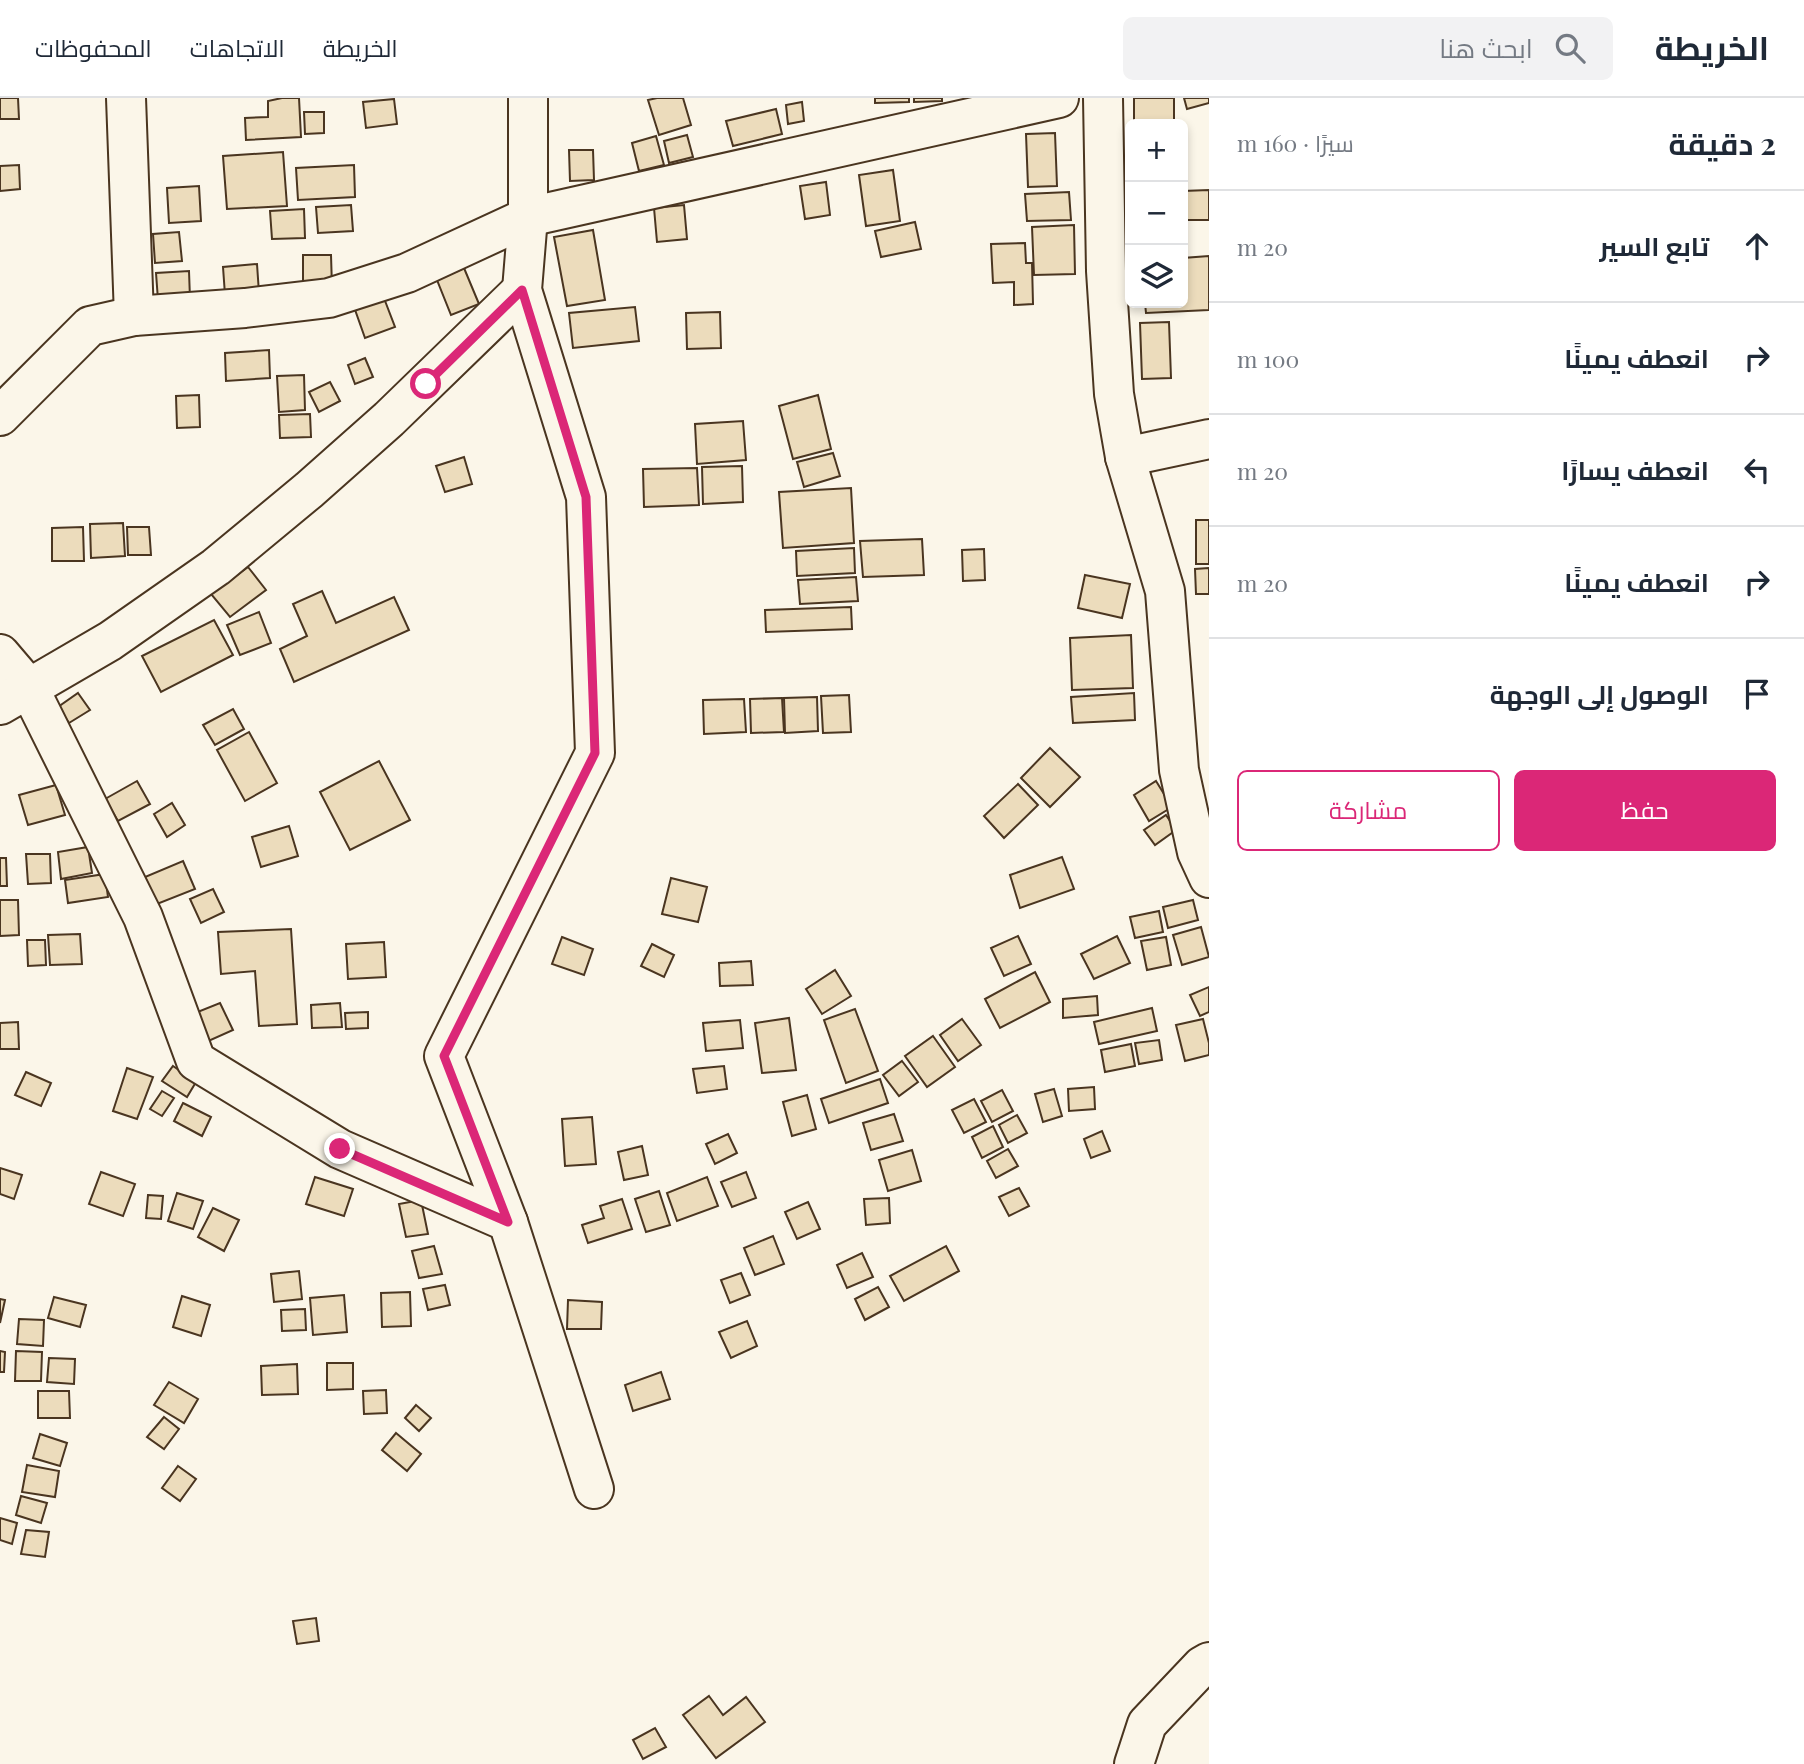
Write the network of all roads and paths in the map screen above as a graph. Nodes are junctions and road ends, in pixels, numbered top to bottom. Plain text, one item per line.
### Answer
1 (125, 98) edge
2 (528, 98) edge
3 (1059, 98) edge
4 (1103, 98) edge
5 (528, 217) junction
6 (522, 290) junction
7 (134, 316) junction
8 (0, 416) edge
9 (1209, 439) edge
10 (1125, 457) junction
11 (0, 654) edge
12 (15, 697) edge
13 (1205, 861) edge
14 (508, 1222) junction
15 (594, 1489) dead end
16 (1209, 1662) edge
17 (1134, 1764) edge

1 - 7 street
2 - 5 street
3 - 5 street
4 - 10 street
5 - 6 street
5 - 7 street
6 - 12 street
6 - 14 street
7 - 8 street
9 - 10 street
10 - 13 street
11 - 12 street
12 - 14 street
14 - 15 street
16 - 17 street

